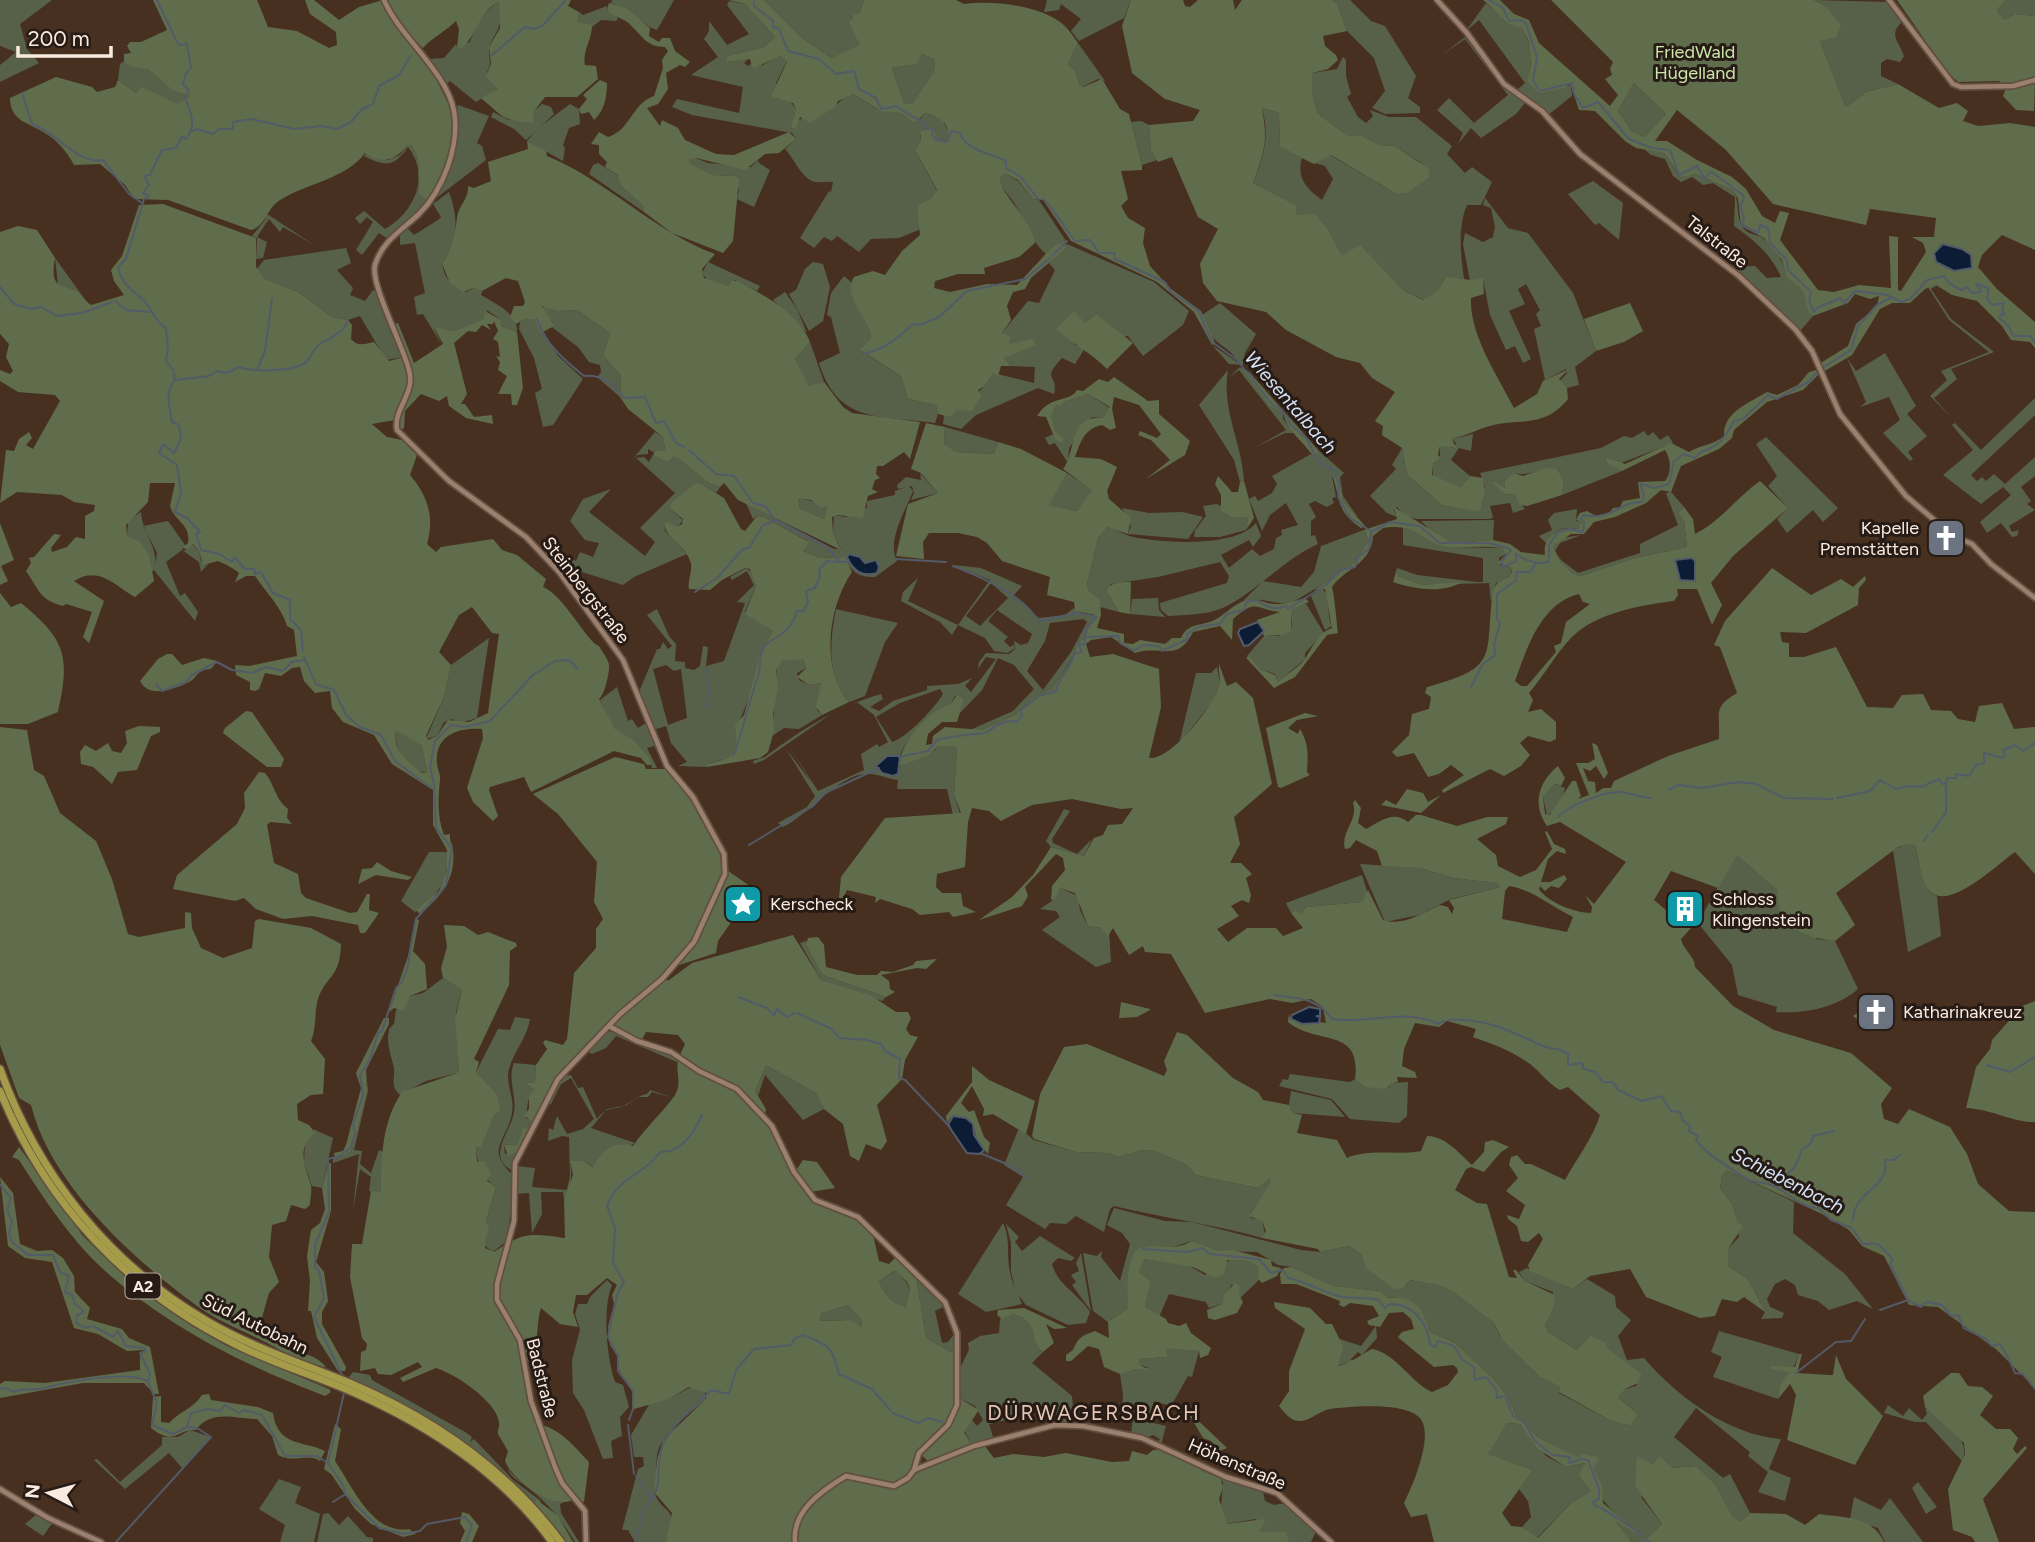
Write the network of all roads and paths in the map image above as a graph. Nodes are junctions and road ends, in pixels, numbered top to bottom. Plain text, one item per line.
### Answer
1 (384, 0) edge
2 (1437, 0) edge
3 (1889, 0) edge
4 (2035, 80) edge
5 (2035, 598) edge
6 (609, 1026) junction
7 (0, 1069) edge
8 (0, 1091) edge
9 (12, 1110) junction
10 (514, 1175) joint
11 (352, 1388) junction
12 (919, 1453) junction
13 (927, 1465) junction
14 (914, 1470) junction
15 (0, 1489) edge
16 (101, 1542) edge
17 (552, 1542) edge
18 (561, 1542) edge
19 (586, 1542) edge
20 (795, 1542) edge
21 (1331, 1542) edge

1 - 6 street, Steinbergstraße
2 - 5 street, Talstraße
3 - 4 street
6 - 10 street, Steinbergstraße
6 - 12 street
7 - 9 highway, Süd Autobahn / A2
8 - 9 highway, Süd Autobahn / A2
9 - 11 highway, Süd Autobahn / A2
10 - 19 street, Badstraße
11 - 17 highway, Süd Autobahn / A2
11 - 18 highway, Süd Autobahn / A2
12 - 13 street
12 - 14 street
13 - 14 street, Höhenstraße
13 - 21 street, Höhenstraße
14 - 20 street, Höhenstraße
15 - 16 street

